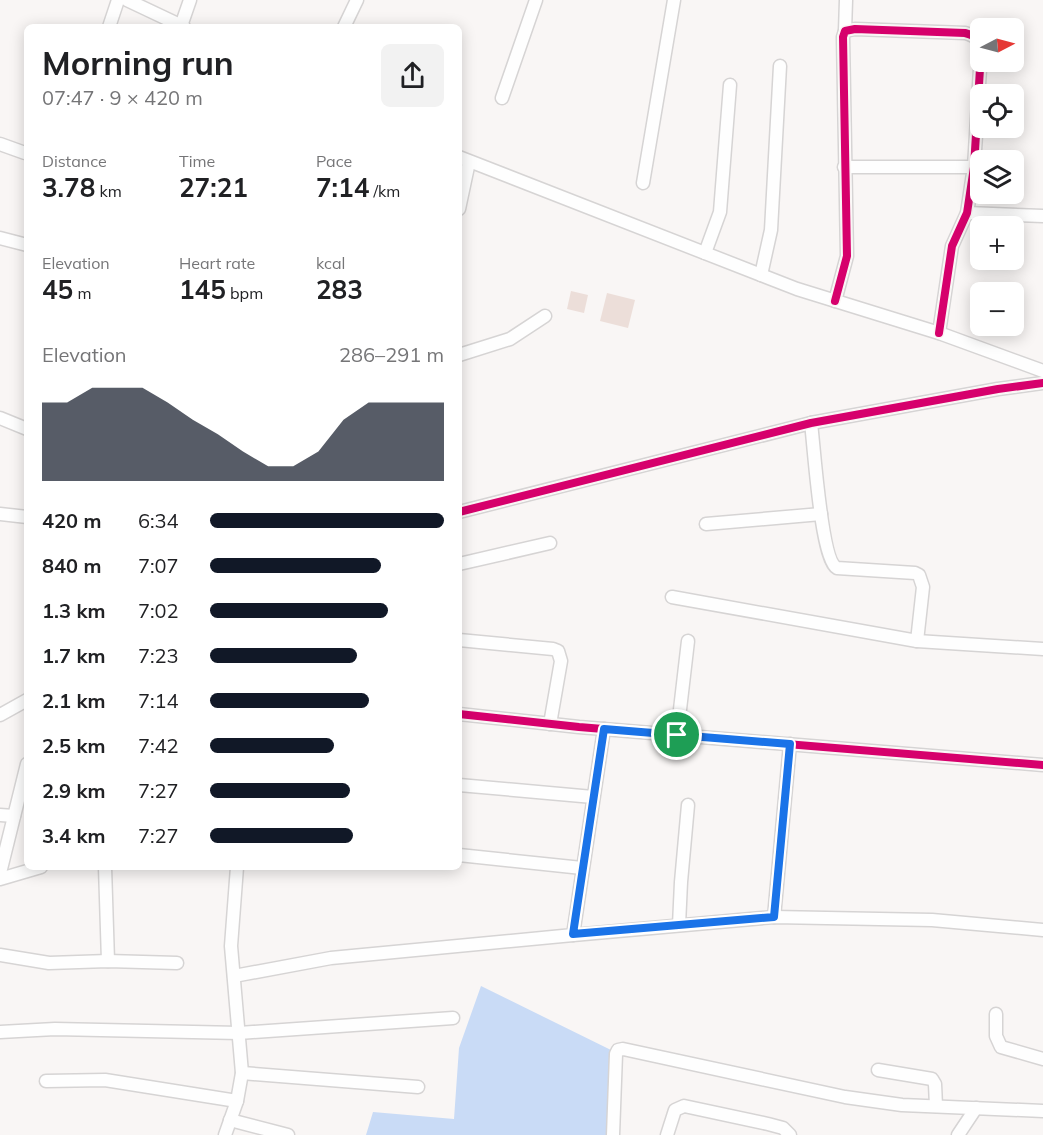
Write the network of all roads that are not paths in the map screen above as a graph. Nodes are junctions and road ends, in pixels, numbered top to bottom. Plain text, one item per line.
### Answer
1 (117, 0) edge
2 (126, 0) edge
3 (190, 0) edge
4 (357, 0) edge
5 (536, 0) edge
6 (674, 0) edge
7 (846, 0) edge
8 (110, 24) edge
9 (179, 24) edge
10 (184, 24) edge
11 (345, 24) edge
12 (845, 31) junction
13 (780, 66) dead end
14 (730, 86) dead end
15 (502, 98) dead end
16 (0, 144) edge
17 (975, 150) edge
18 (24, 153) edge
19 (464, 159) edge
20 (844, 167) junction
21 (970, 167) edge
22 (462, 179) edge
23 (643, 183) dead end
24 (970, 193) edge
25 (967, 213) junction
26 (1043, 216) edge
27 (0, 238) edge
28 (24, 244) edge
29 (705, 253) junction
30 (761, 275) junction
31 (835, 301) junction
32 (545, 316) dead end
33 (939, 333) junction
34 (462, 354) edge
35 (1043, 371) edge
36 (1043, 383) edge
37 (0, 418) edge
38 (812, 423) junction
39 (24, 428) edge
40 (462, 511) edge
41 (0, 514) edge
42 (821, 514) junction
43 (24, 517) edge
44 (706, 524) dead end
45 (550, 543) dead end
46 (462, 563) edge
47 (672, 597) dead end
48 (462, 640) edge
49 (688, 641) dead end
50 (917, 642) junction
51 (1043, 649) edge
52 (24, 701) edge
53 (462, 714) edge
54 (0, 715) edge
55 (550, 724) junction
56 (604, 729) junction
57 (677, 735) junction
58 (790, 744) junction
59 (1043, 765) edge
60 (24, 776) edge
61 (462, 785) edge
62 (593, 797) junction
63 (688, 805) dead end
64 (0, 815) edge
65 (14, 816) junction
66 (462, 855) edge
67 (582, 868) junction
68 (31, 870) edge
69 (105, 870) edge
70 (237, 870) edge
71 (0, 873) edge
72 (0, 879) edge
73 (774, 917) junction
74 (679, 925) junction
75 (1043, 930) edge
76 (573, 934) junction
77 (0, 955) edge
78 (108, 961) junction
79 (177, 963) dead end
80 (234, 976) junction
81 (996, 1014) dead end
82 (453, 1018) dead end
83 (0, 1032) edge
84 (240, 1033) junction
85 (1043, 1059) edge
86 (878, 1070) dead end
87 (242, 1074) junction
88 (46, 1081) dead end
89 (418, 1087) dead end
90 (237, 1101) junction
91 (936, 1106) junction
92 (976, 1108) junction
93 (1043, 1112) edge
94 (230, 1120) junction
95 (225, 1135) edge
96 (288, 1135) edge
97 (613, 1135) edge
98 (667, 1135) edge
99 (790, 1135) edge
100 (958, 1135) edge

1 - 8 street
2 - 9 street
3 - 10 street
4 - 11 street
5 - 15 street
6 - 23 street
7 - 12 street
12 - 17 street
12 - 20 street
13 - 30 street
14 - 29 street
16 - 18 street
19 - 22 street
19 - 29 street
20 - 21 street
20 - 31 street
24 - 25 street
25 - 26 street
25 - 33 street
27 - 28 street
29 - 30 street
30 - 31 street
31 - 33 street
32 - 34 street
33 - 35 street
36 - 38 street
37 - 39 street
38 - 40 street
38 - 42 street
41 - 43 street
42 - 44 street
42 - 50 street
45 - 46 street
47 - 50 street
48 - 55 street
49 - 57 street
50 - 51 street
52 - 54 street
53 - 55 street
55 - 56 street
56 - 57 street
56 - 62 street
57 - 58 street
58 - 59 street
58 - 73 street
60 - 65 street
61 - 62 street
62 - 67 street
63 - 74 street
64 - 65 street
65 - 71 street
66 - 67 street
67 - 76 street
68 - 72 street
69 - 78 street
70 - 80 street
73 - 74 street
73 - 75 street
74 - 76 street
76 - 80 street
77 - 78 street
78 - 79 street
80 - 84 street
81 - 85 street
82 - 84 street
83 - 84 street
84 - 87 street
86 - 91 street
87 - 89 street
87 - 90 street
88 - 90 street
90 - 94 street
91 - 92 street
91 - 97 street
92 - 93 street
92 - 100 street
94 - 95 street
94 - 96 street
98 - 99 street

